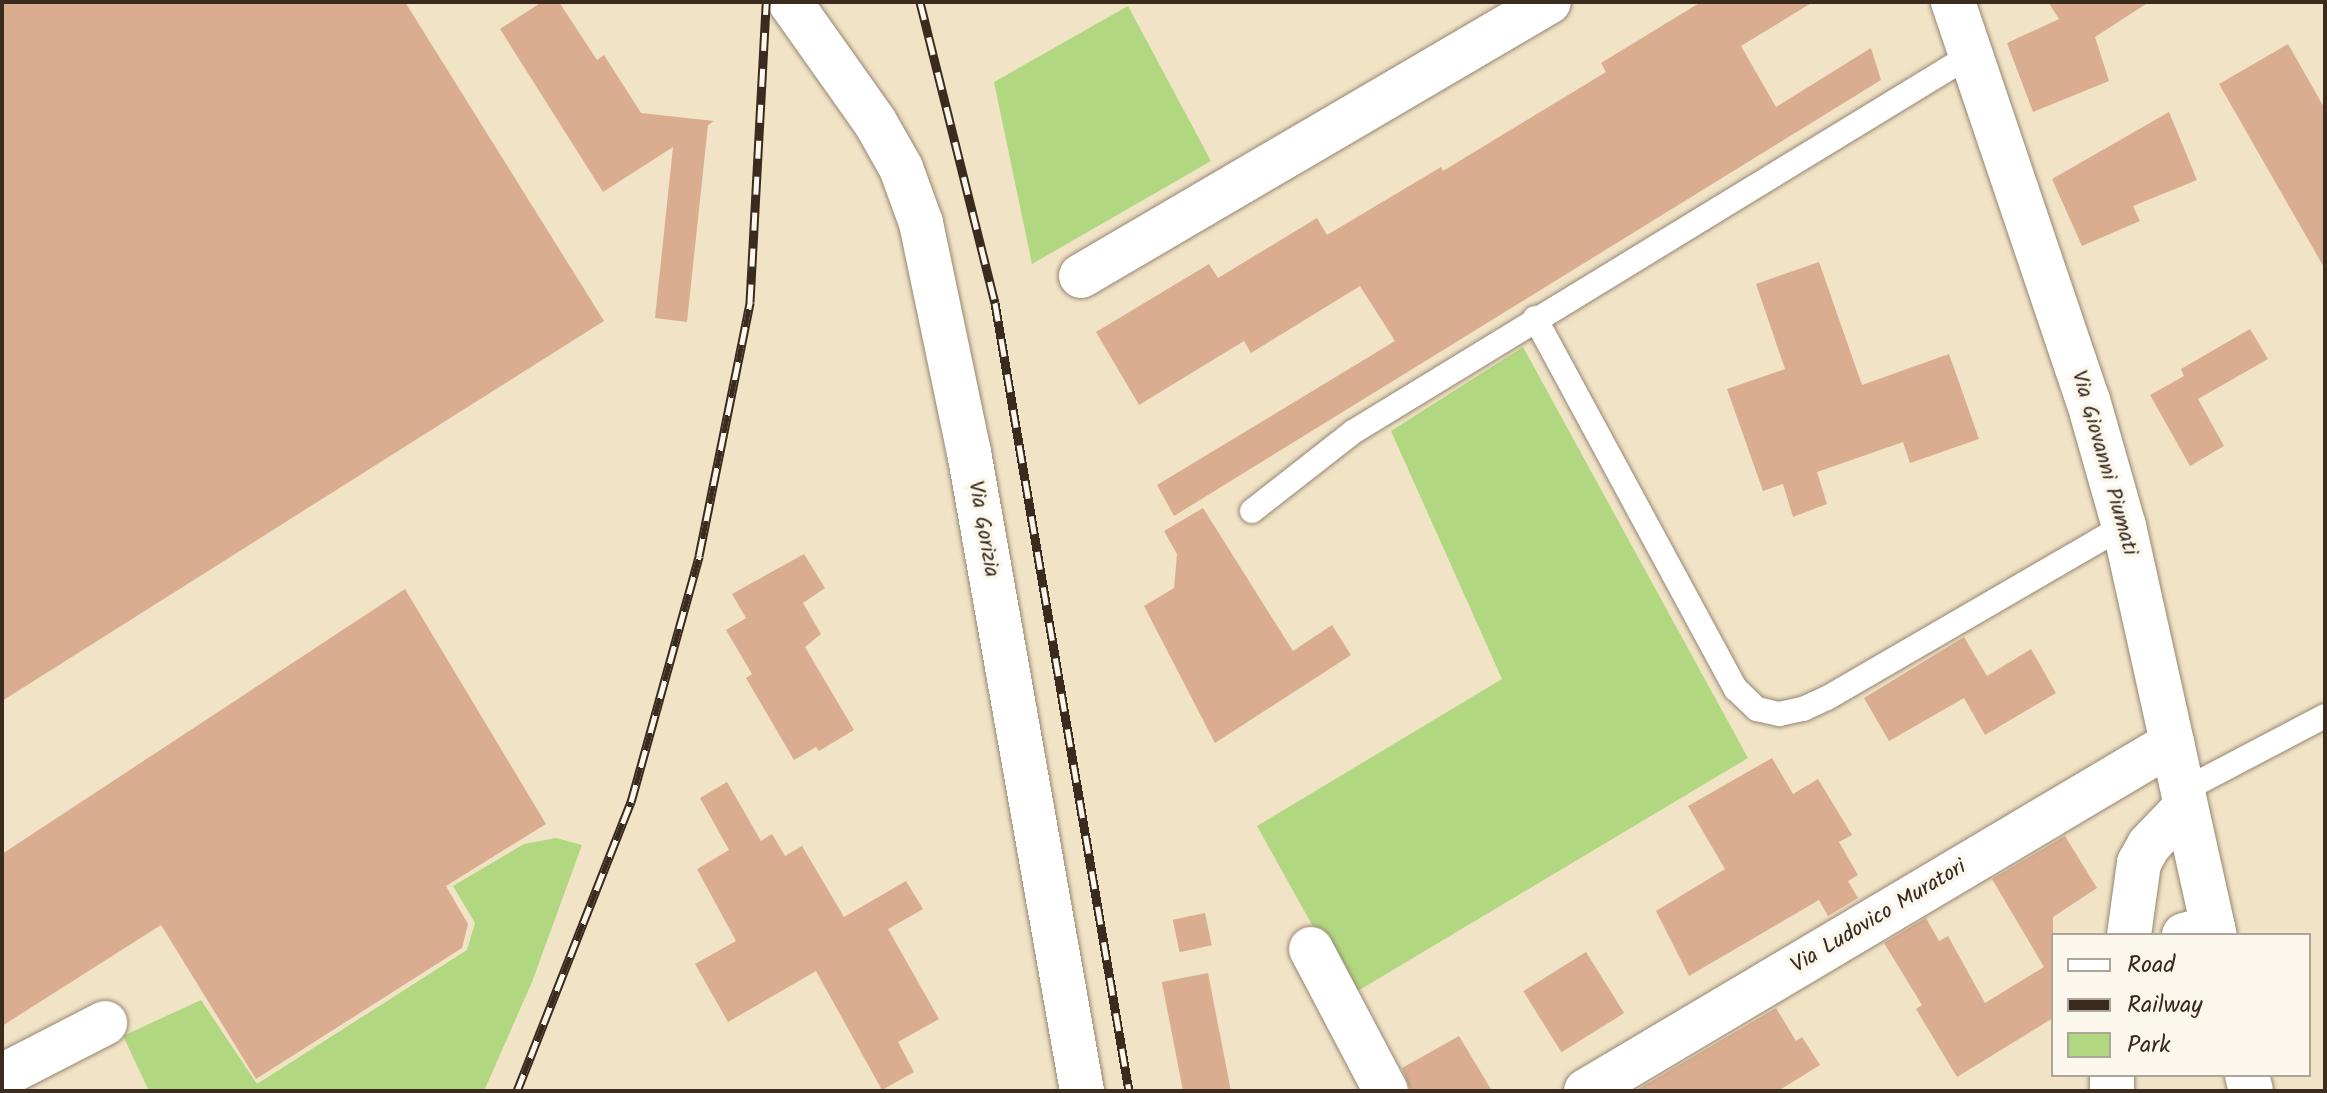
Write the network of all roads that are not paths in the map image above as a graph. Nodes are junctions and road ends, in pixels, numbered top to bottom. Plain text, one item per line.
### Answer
1 (790, 2) edge
2 (1549, 2) edge
3 (1953, 2) edge
4 (1972, 54) junction
5 (1081, 276) dead end
6 (1535, 318) junction
7 (1252, 511) dead end
8 (2124, 526) junction
9 (2325, 716) edge
10 (2172, 743) junction
11 (2184, 799) junction
12 (2204, 932) edge
13 (2129, 933) edge
14 (1311, 949) dead end
15 (105, 1023) dead end
16 (2, 1076) edge
17 (1082, 1091) edge
18 (1386, 1091) edge
19 (1586, 1091) edge

1 - 17 street, Via Gorizia
2 - 5 street
3 - 4 street, Via Giovanni Piumati
4 - 6 lane
4 - 8 street, Via Giovanni Piumati
6 - 7 lane
6 - 8 lane
8 - 10 street, Via Giovanni Piumati
9 - 11 lane
10 - 11 street, Via Giovanni Piumati
10 - 19 street, Via Ludovico Muratori
11 - 12 street, Via Giovanni Piumati
11 - 13 street
14 - 18 street
15 - 16 street

